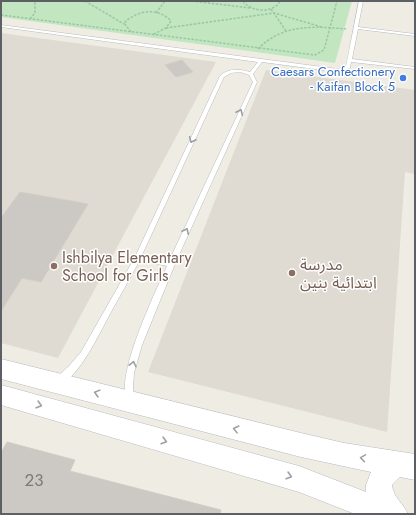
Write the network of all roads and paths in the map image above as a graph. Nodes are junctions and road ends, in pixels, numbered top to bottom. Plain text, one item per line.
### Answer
1 (35, 1) edge
2 (85, 1) edge
3 (165, 1) edge
4 (192, 1) edge
5 (243, 1) edge
6 (280, 1) edge
7 (337, 1) edge
8 (361, 1) edge
9 (250, 8) junction
10 (271, 9) junction
11 (156, 12) junction
12 (274, 13) junction
13 (1, 15) edge
14 (30, 19) junction
15 (124, 24) junction
16 (1, 26) edge
17 (322, 27) junction
18 (330, 27) junction
19 (166, 28) junction
20 (356, 29) junction
21 (286, 31) junction
22 (131, 32) junction
23 (152, 35) junction
24 (415, 35) edge
25 (258, 49) junction
26 (349, 60) junction
27 (261, 61) junction
28 (415, 68) edge
29 (252, 74) junction
30 (138, 257) junction
31 (171, 264) junction
32 (1, 369) edge
33 (56, 383) junction
34 (1, 395) edge
35 (131, 402) junction
36 (408, 465) edge
37 (389, 514) edge
38 (394, 514) edge

1 - 14 path
2 - 15 path
3 - 11 path
4 - 9 path
5 - 9 path
6 - 10 path
7 - 18 path
8 - 20 lane
9 - 10 path
10 - 12 path
11 - 15 path
11 - 19 path
12 - 17 path
12 - 19 path
12 - 21 path
13 - 14 path
14 - 22 path
15 - 22 path
16 - 27 lane
17 - 18 path
17 - 21 path
18 - 20 path
18 - 25 path
19 - 23 path
20 - 24 lane
20 - 26 lane
21 - 25 path
22 - 23 path
23 - 25 path
26 - 27 lane
26 - 28 lane
27 - 29 lane
29 -> 30 lane
31 -> 29 lane
30 - 31 lane
30 - 33 lane
35 -> 31 lane
32 - 33 main road
35 -> 33 main road
34 -> 37 main road
36 -> 35 main road
36 - 38 main road

